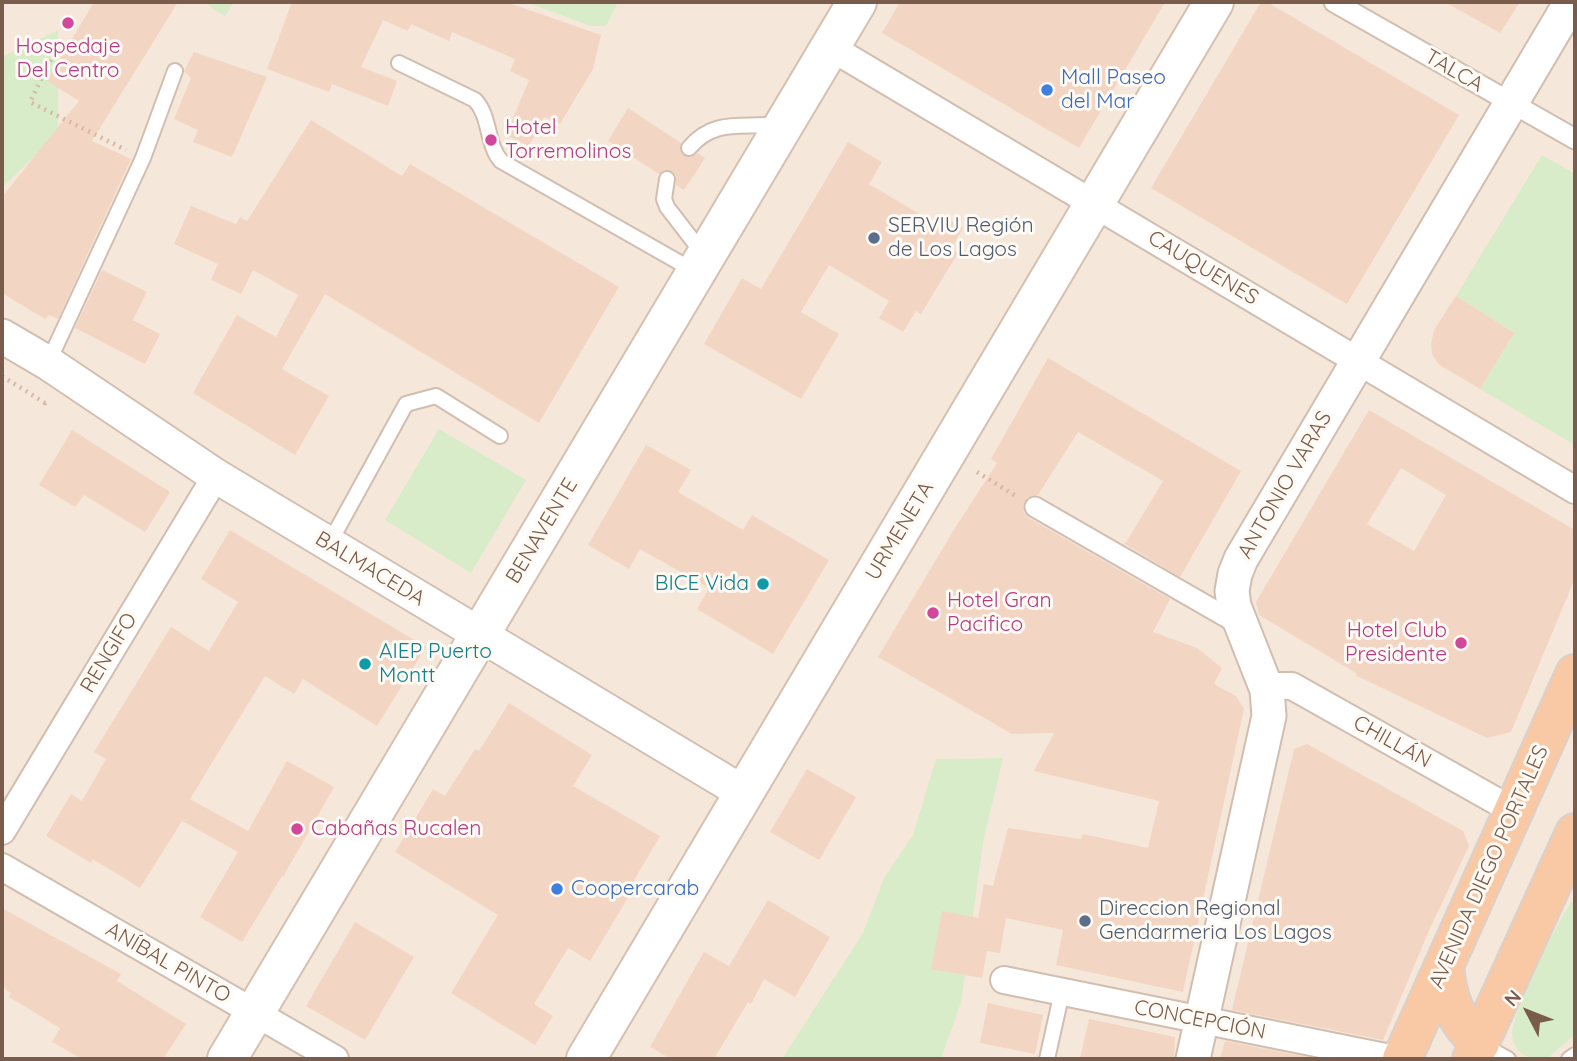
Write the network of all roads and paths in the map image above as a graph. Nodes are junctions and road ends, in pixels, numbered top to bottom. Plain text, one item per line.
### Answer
1 (857, 2) edge
2 (1214, 2) edge
3 (1334, 2) edge
4 (1571, 2) edge
5 (60, 41) dead end
6 (830, 47) junction
7 (399, 62) dead end
8 (175, 71) dead end
9 (1511, 103) junction
10 (784, 124) junction
11 (1575, 139) edge
12 (689, 148) dead end
13 (143, 158) junction
14 (667, 179) dead end
15 (1094, 204) junction
16 (700, 264) junction
17 (2, 336) edge
18 (1358, 361) junction
19 (48, 363) junction
20 (500, 436) dead end
21 (976, 472) dead end
22 (216, 476) junction
23 (1575, 490) edge
24 (1035, 507) joint
25 (329, 544) junction
26 (1244, 627) junction
27 (480, 635) junction
28 (1575, 674) edge
29 (1267, 690) junction
30 (744, 793) junction
31 (1514, 811) junction
32 (2, 831) edge
33 (1575, 833) edge
34 (2, 867) edge
35 (1444, 966) junction
36 (1004, 980) dead end
37 (1062, 992) junction
38 (255, 1013) junction
39 (1201, 1020) junction
40 (1487, 1054) edge
41 (1575, 1055) edge
42 (227, 1059) edge
43 (335, 1059) edge
44 (586, 1059) edge
45 (1047, 1059) edge
46 (1192, 1059) edge
47 (1395, 1059) edge
48 (1402, 1059) edge
49 (1569, 1059) edge

1 - 6 main road, BENAVENTE
2 - 15 main road, URMENETA
3 - 9 street, TALCA
4 - 9 street, ANTONIO VARAS
5 - 13 path
6 - 10 main road, BENAVENTE
6 - 15 street, CAUQUENES
7 - 16 lane
8 - 13 lane
9 - 11 street, TALCA
9 - 18 street, ANTONIO VARAS
10 - 12 lane
10 - 16 main road, BENAVENTE
13 - 19 lane
14 - 16 lane
15 - 18 street, CAUQUENES
15 - 30 main road, URMENETA
16 - 27 main road, BENAVENTE
17 - 19 street, BALMACEDA
18 - 23 street, CAUQUENES
18 - 26 street, ANTONIO VARAS
19 - 22 street, BALMACEDA
20 - 25 lane
21 - 24 path
22 - 25 street, BALMACEDA
22 - 32 street, RENGIFO
24 - 26 street
25 - 27 street, BALMACEDA
26 - 29 street, ANTONIO VARAS
27 - 30 street, BALMACEDA
27 - 38 main road, BENAVENTE
28 - 31 highway, AVENIDA DIEGO PORTALES
29 - 31 street, CHILLÁN
29 - 39 street, ANTONIO VARAS
30 - 44 main road, URMENETA
31 - 35 highway, AVENIDA DIEGO PORTALES
33 - 40 highway
34 - 38 street, ANÍBAL PINTO
35 - 40 highway
35 - 48 highway, AVENIDA DIEGO PORTALES
36 - 37 street, CONCEPCIÓN
37 - 39 street, CONCEPCIÓN
37 - 45 lane
38 - 42 main road, BENAVENTE
38 - 43 street, ANÍBAL PINTO
39 - 46 street, ANTONIO VARAS
39 - 47 street, CONCEPCIÓN
41 - 49 lane

